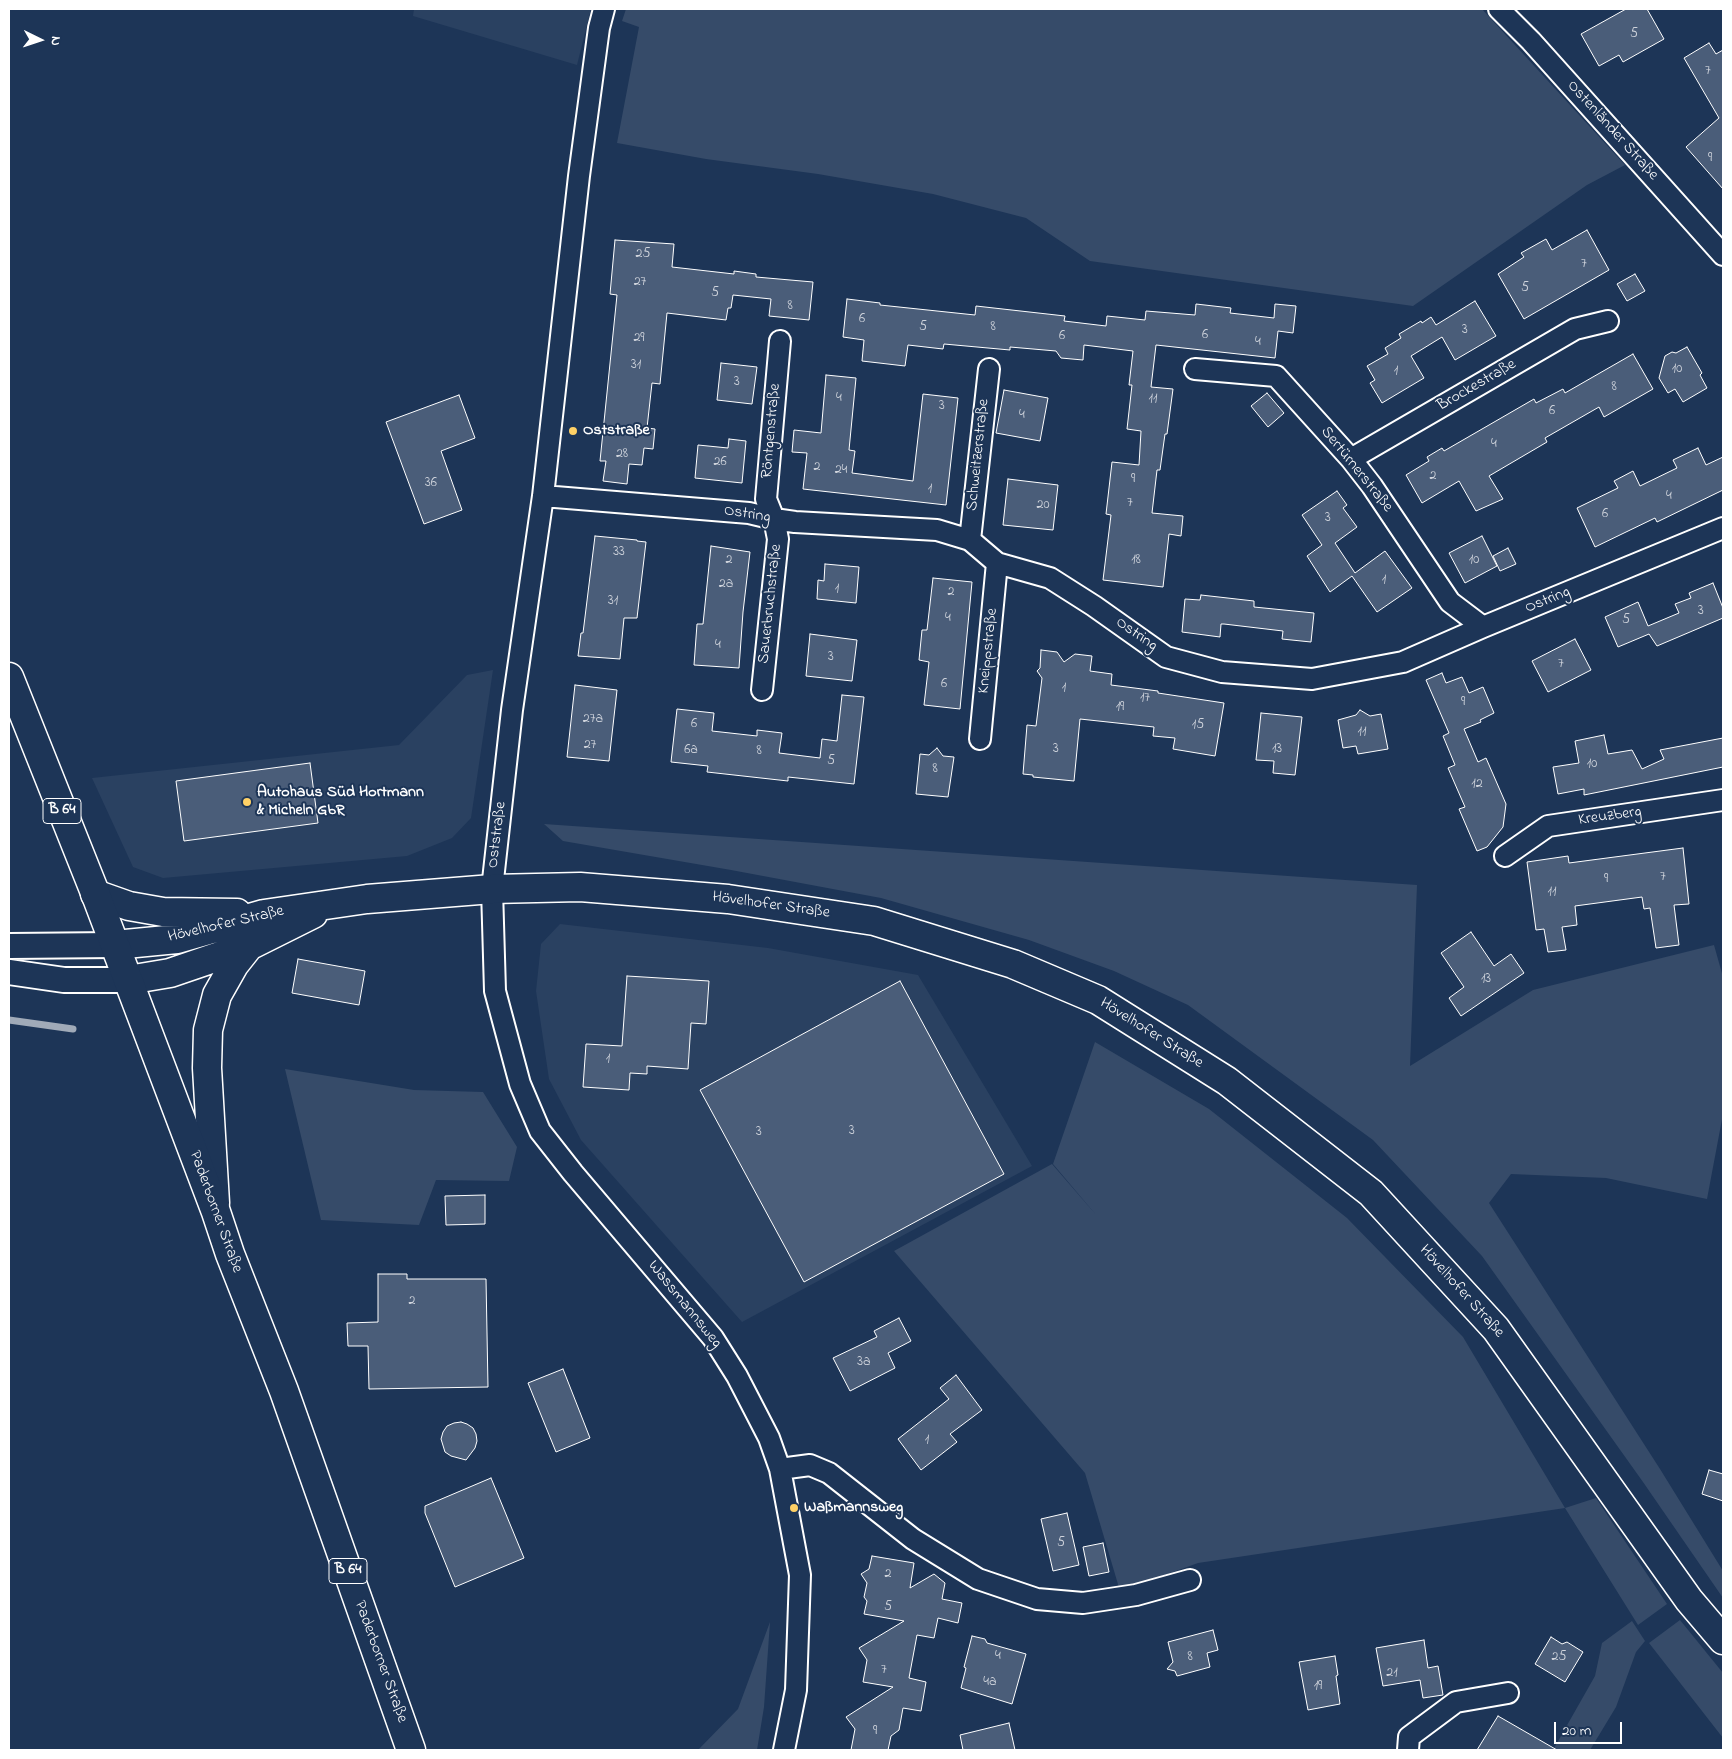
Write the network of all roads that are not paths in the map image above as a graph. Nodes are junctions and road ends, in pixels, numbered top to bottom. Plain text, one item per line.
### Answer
1 (604, 9) edge
2 (1500, 9) edge
3 (1723, 255) edge
4 (1608, 321) dead end
5 (780, 341) dead end
6 (1195, 368) dead end
7 (988, 370) dead end
8 (1351, 459) junction
9 (543, 496) junction
10 (774, 519) junction
11 (1723, 528) edge
12 (970, 540) junction
13 (997, 563) junction
14 (1483, 627) junction
15 (9, 677) edge
16 (762, 690) dead end
17 (980, 739) dead end
18 (1723, 800) edge
19 (1505, 856) dead end
20 (492, 889) junction
21 (95, 894) junction
22 (337, 903) junction
23 (264, 914) junction
24 (115, 945) junction
25 (9, 946) edge
26 (249, 946) junction
27 (9, 972) edge
28 (128, 980) junction
29 (216, 1212) junction
30 (780, 1469) junction
31 (1190, 1580) dead end
32 (1723, 1640) edge
33 (1508, 1693) dead end
34 (411, 1750) edge
35 (784, 1750) edge
36 (1408, 1750) edge

1 - 9 street, Oststraße
2 - 3 street, Ostenländer Straße
4 - 8 street, Brockestraße
5 - 10 street, Röntgenstraße
6 - 8 street, Sertürnerstraße
7 - 12 street, Schweitzerstraße
8 - 14 street, Sertürnerstraße
9 - 10 street, Ostring
9 - 20 street, Oststraße
10 - 12 street, Ostring
10 - 16 street, Sauerbruchstraße
11 - 14 street, Ostring
12 - 13 street, Ostring
13 - 14 street, Ostring
13 - 17 street, Kneippstraße
15 - 21 main road, Paderborner Straße / B 64
18 - 19 street, Kreuzberg
20 - 22 main road, Hövelhofer Straße
20 - 30 street, Wassmannsweg
20 - 32 main road, Hövelhofer Straße
21 - 23 main road
21 - 24 main road, Paderborner Straße / B 64
22 - 23 main road, Hövelhofer Straße
22 - 26 main road, Hövelhofer Straße
23 - 24 main road, Hövelhofer Straße
24 - 25 street
24 - 28 main road, Paderborner Straße / B 64
26 - 28 main road, Hövelhofer Straße
26 - 29 main road
27 - 28 street
28 - 29 main road, Paderborner Straße / B 64
29 - 34 main road, Paderborner Straße / B 64
30 - 31 street
30 - 35 street, Wassmannsweg
33 - 36 street

